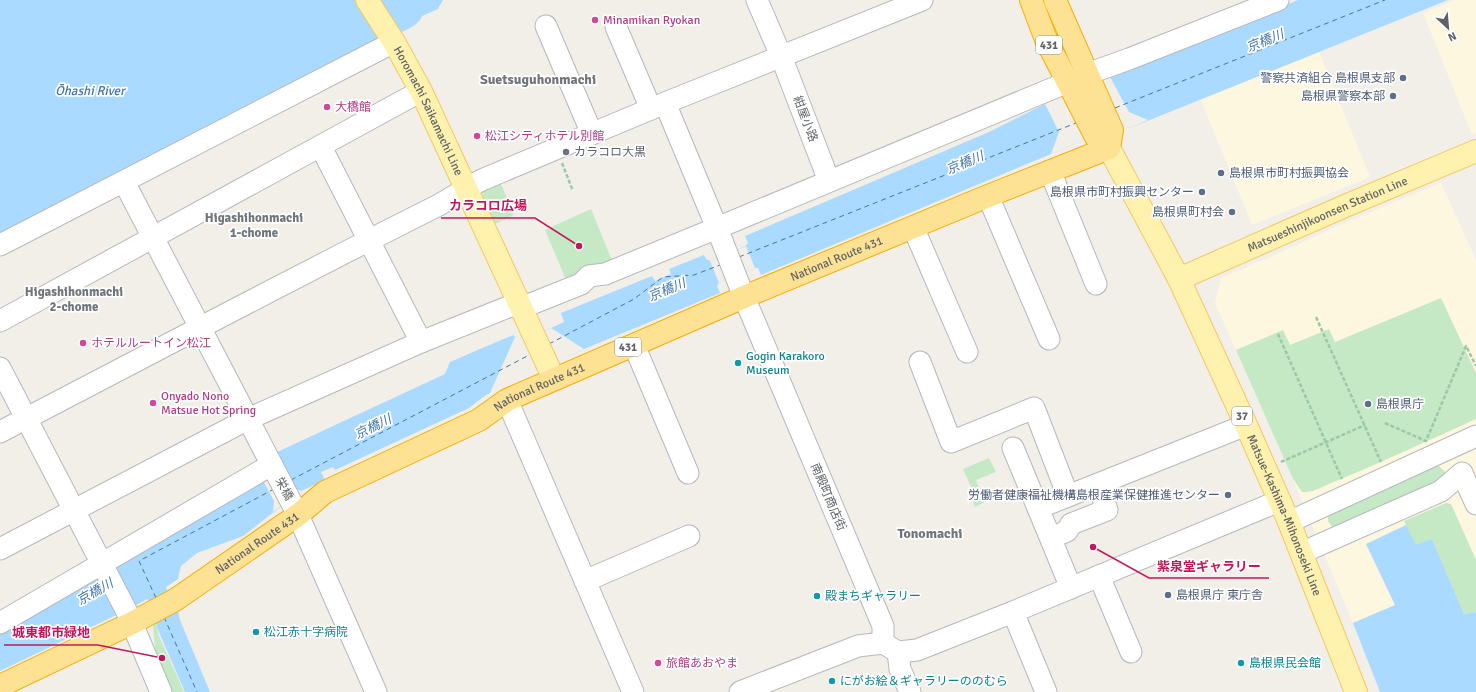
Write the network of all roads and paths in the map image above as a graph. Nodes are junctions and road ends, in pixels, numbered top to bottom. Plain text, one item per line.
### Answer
1 (367, 0) edge
2 (757, 0) edge
3 (922, 0) edge
4 (1031, 0) edge
5 (1055, 0) edge
6 (1278, 0) edge
7 (546, 26) dead end
8 (616, 27) dead end
9 (391, 37) junction
10 (781, 56) junction
11 (1079, 81) junction
12 (421, 91) junction
13 (658, 106) junction
14 (592, 134) junction
15 (1106, 138) junction
16 (321, 147) junction
17 (556, 149) junction
18 (1476, 151) edge
19 (1050, 171) junction
20 (829, 181) junction
21 (124, 182) junction
22 (466, 188) junction
23 (573, 191) dead end
24 (988, 196) junction
25 (913, 227) junction
26 (717, 228) junction
27 (153, 238) junction
28 (369, 240) junction
29 (0, 245) edge
30 (1179, 279) junction
31 (1096, 284) dead end
32 (741, 288) junction
33 (523, 312) junction
34 (1316, 317) dead end
35 (0, 321) edge
36 (201, 328) junction
37 (1278, 334) dead end
38 (1049, 339) dead end
39 (421, 342) junction
40 (634, 344) junction
41 (967, 352) dead end
42 (920, 362) dead end
43 (1476, 366) edge
44 (0, 368) edge
45 (552, 373) junction
46 (507, 400) junction
47 (26, 419) junction
48 (248, 419) junction
49 (1385, 422) dead end
50 (1246, 425) junction
51 (1365, 425) junction
52 (0, 432) edge
53 (1476, 436) edge
54 (1326, 442) junction
55 (1013, 448) dead end
56 (1450, 449) junction
57 (1278, 456) dead end
58 (272, 467) junction
59 (1382, 467) dead end
60 (1469, 470) edge
61 (688, 473) dead end
62 (1344, 483) dead end
63 (1098, 484) junction
64 (1068, 496) junction
65 (1279, 501) junction
66 (1476, 504) edge
67 (1038, 508) junction
68 (74, 511) junction
69 (296, 512) junction
70 (1289, 522) junction
71 (689, 536) dead end
72 (1051, 538) junction
73 (0, 549) edge
74 (1301, 553) junction
75 (106, 569) junction
76 (1099, 576) junction
77 (585, 581) junction
78 (1071, 588) junction
79 (1013, 612) junction
80 (136, 616) junction
81 (0, 623) edge
82 (890, 648) junction
83 (1131, 652) dead end
84 (0, 686) edge
85 (161, 692) edge
86 (376, 692) edge
87 (633, 692) edge
88 (740, 692) edge
89 (910, 692) edge
90 (1046, 692) edge
91 (1356, 692) edge

1 - 9 main road, Horomachi Saikamachi Line
2 - 10 street, 紺屋小路
3 - 10 street
4 - 11 highway, 431
5 - 11 highway, 431
6 - 11 street
7 - 14 street
8 - 13 street, 南殿町商店街
9 - 12 main road, Horomachi Saikamachi Line
9 - 21 street
10 - 13 street
10 - 20 street, 紺屋小路
11 - 15 highway, 431
11 - 20 street
12 - 16 street
12 - 22 main road, Horomachi Saikamachi Line
13 - 14 street
13 - 26 street, 南殿町商店街
14 - 17 street
15 - 19 highway, National Route 431 / 431
15 - 30 main road, Matsue-Kashima-Mihonoseki Line / 37
16 - 27 street
16 - 28 street
17 - 22 street
17 - 23 path
18 - 30 main road, Matsueshinjikoonsen Station Line
19 - 24 highway, National Route 431 / 431
19 - 31 street
20 - 26 street
21 - 27 street, 栄橋
21 - 29 street
22 - 28 street
22 - 33 main road, Horomachi Saikamachi Line
24 - 25 highway, National Route 431 / 431
24 - 38 street
25 - 32 highway, National Route 431 / 431
25 - 41 street
26 - 32 street, 南殿町商店街
26 - 33 street
27 - 35 street
27 - 36 street, 栄橋
28 - 36 street
28 - 39 street
30 - 50 main road, Matsue-Kashima-Mihonoseki Line / 37
32 - 40 highway, National Route 431 / 431
32 - 82 street, 南殿町商店街
33 - 39 street
33 - 45 main road, Horomachi Saikamachi Line
34 - 51 path
36 - 47 street
36 - 48 street, 栄橋
37 - 54 path
39 - 48 street
40 - 45 highway, National Route 431 / 431
40 - 61 street
42 - 64 street
43 - 49 path
44 - 47 street
45 - 46 highway, National Route 431 / 431
46 - 69 highway, National Route 431 / 431
46 - 77 street
47 - 52 street
47 - 68 street
48 - 58 street, 栄橋
48 - 68 street
50 - 63 street
50 - 65 main road, Matsue-Kashima-Mihonoseki Line / 37
51 - 54 path
51 - 59 path
53 - 56 street
54 - 57 path
54 - 62 path
55 - 67 street
56 - 60 street
56 - 70 street
58 - 69 street, 栄橋
58 - 75 street
60 - 66 street
60 - 74 street
63 - 64 street
63 - 72 street
64 - 67 street
65 - 70 main road, Matsue-Kashima-Mihonoseki Line / 37
65 - 76 street
67 - 72 street
68 - 73 street
68 - 75 street
69 - 80 highway, National Route 431 / 431
69 - 86 street, 栄橋
70 - 74 main road, Matsue-Kashima-Mihonoseki Line / 37
71 - 77 street
72 - 78 street
74 - 91 main road, Matsue-Kashima-Mihonoseki Line / 37
75 - 80 street
75 - 81 street
76 - 78 street
76 - 83 street
77 - 87 street
78 - 79 street
79 - 82 street
79 - 90 street
80 - 84 highway, National Route 431 / 431
80 - 85 street
82 - 88 street
82 - 89 street, 南殿町商店街

